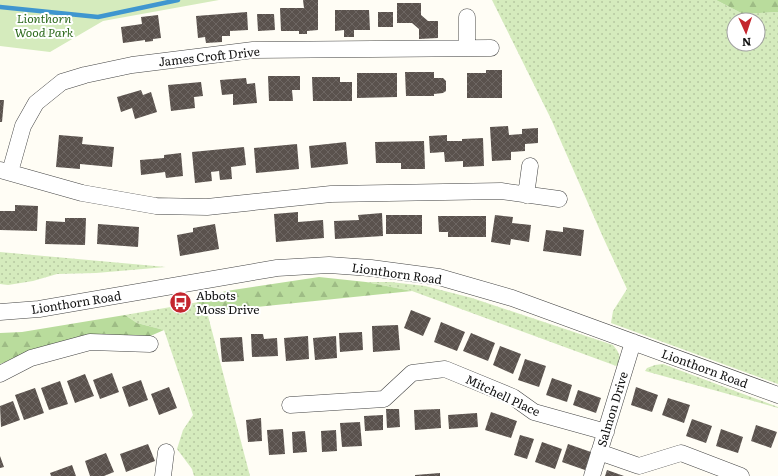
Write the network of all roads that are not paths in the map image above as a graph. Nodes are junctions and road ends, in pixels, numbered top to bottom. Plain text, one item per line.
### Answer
1 (467, 17) dead end
2 (467, 48) junction
3 (491, 48) dead end
4 (530, 166) dead end
5 (5, 171) edge
6 (526, 194) junction
7 (558, 199) dead end
8 (0, 312) edge
9 (633, 342) junction
10 (150, 344) dead end
11 (0, 374) edge
12 (778, 395) edge
13 (290, 405) dead end
14 (606, 432) junction
15 (166, 452) dead end
16 (599, 452) junction
17 (163, 476) edge
18 (592, 476) edge
19 (741, 476) edge

1 - 2 street
2 - 3 street, James Croft Drive
2 - 5 street, James Croft Drive
4 - 6 street
5 - 6 street
6 - 7 street
8 - 9 street, Lionthorn Road
9 - 12 street, Lionthorn Road
9 - 14 street, Salmon Drive
10 - 11 street
13 - 14 street, Mitchell Place
14 - 16 street, Salmon Drive
15 - 17 street
16 - 18 street, Salmon Drive
16 - 19 street

